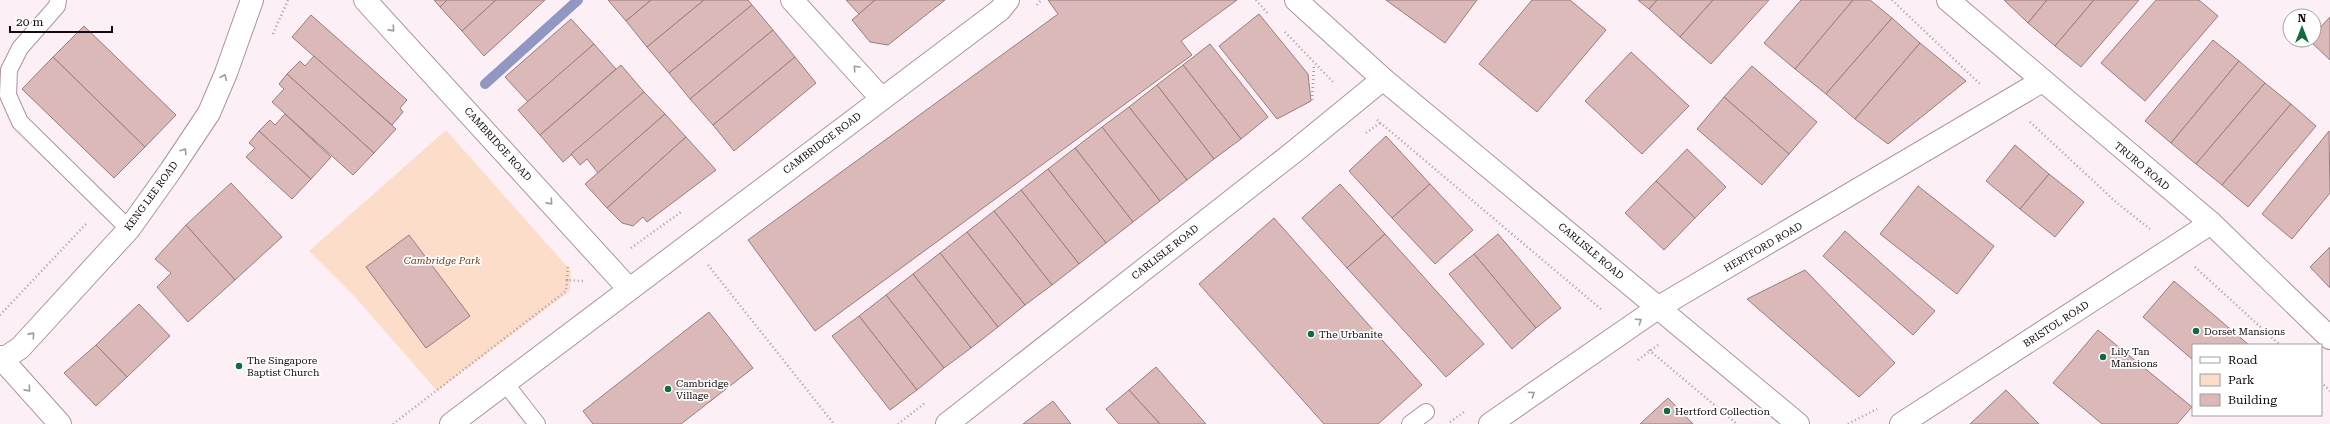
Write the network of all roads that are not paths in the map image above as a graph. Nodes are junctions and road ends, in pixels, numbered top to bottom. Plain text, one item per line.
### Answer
1 (58, 0) edge
2 (252, 0) edge
3 (366, 0) edge
4 (792, 0) edge
5 (1008, 0) edge
6 (1296, 0) edge
7 (1948, 0) edge
8 (1383, 79) junction
9 (2042, 82) junction
10 (881, 98) junction
11 (2211, 224) junction
12 (129, 228) junction
13 (630, 289) junction
14 (1659, 307) junction
15 (2330, 338) edge
16 (1, 359) edge
17 (505, 383) junction
18 (1426, 412) dead end
19 (60, 424) edge
20 (451, 424) edge
21 (537, 424) edge
22 (947, 424) edge
23 (1410, 424) edge
24 (1490, 424) edge
25 (1798, 424) edge
26 (1901, 424) edge

1 - 12 lane
12 -> 2 street, KENG LEE ROAD
3 -> 13 street, CAMBRIDGE ROAD
10 -> 4 street
5 - 10 street, CAMBRIDGE ROAD
6 - 8 street, CARLISLE ROAD
7 - 9 street, TRURO ROAD
8 - 14 street, CARLISLE ROAD
8 - 22 street, CARLISLE ROAD
9 - 11 street, TRURO ROAD
9 - 14 street, HERTFORD ROAD
10 - 13 street, CAMBRIDGE ROAD
11 - 15 street, TRURO ROAD
11 - 26 street, BRISTOL ROAD
16 -> 12 street, KENG LEE ROAD
13 - 17 street, CAMBRIDGE ROAD
24 -> 14 street, HERTFORD ROAD
14 - 25 street, CARLISLE ROAD
16 -> 19 street, KENG LEE ROAD
17 - 20 street, CAMBRIDGE ROAD
17 - 21 lane
18 - 23 lane

